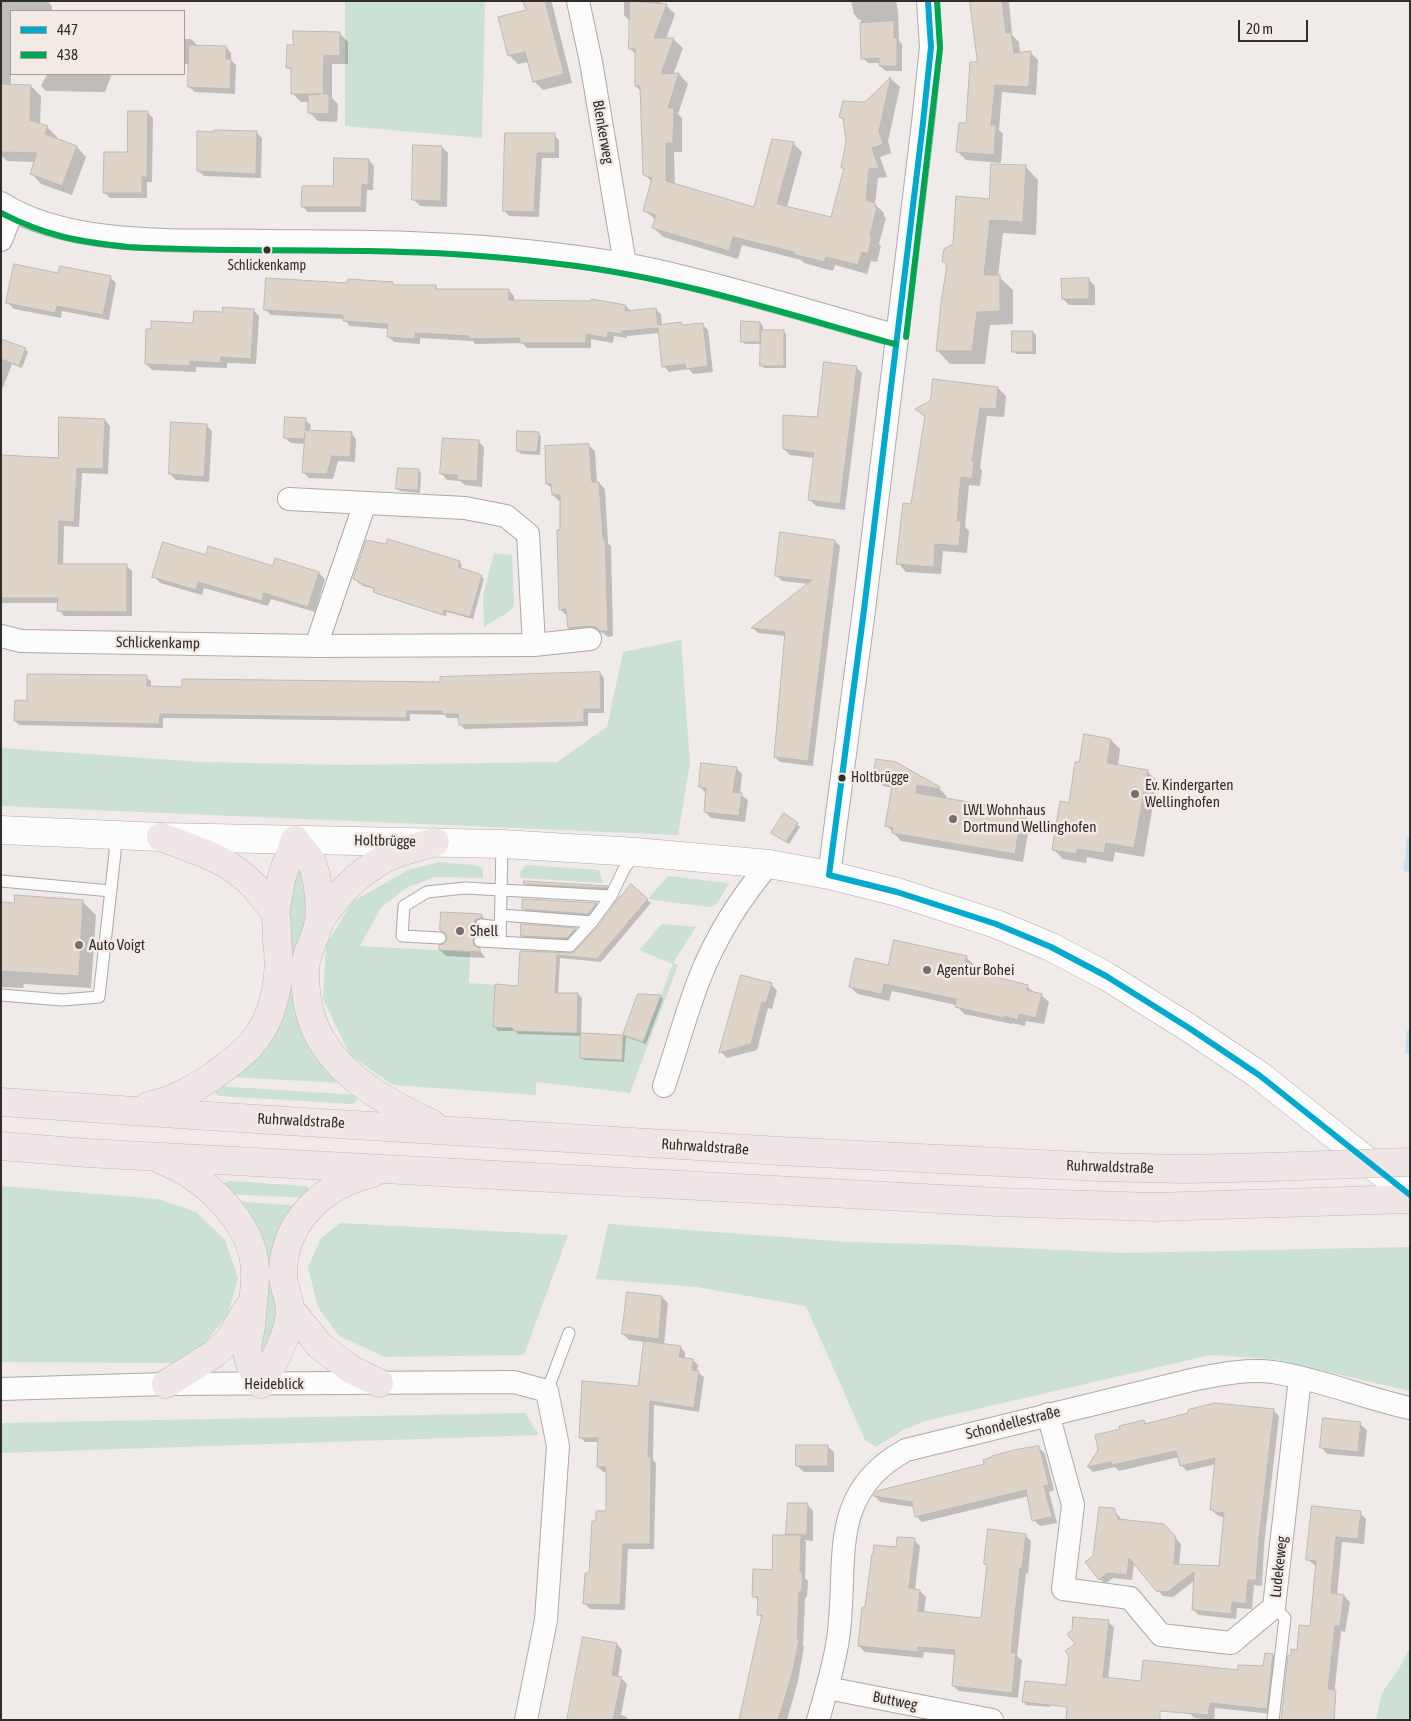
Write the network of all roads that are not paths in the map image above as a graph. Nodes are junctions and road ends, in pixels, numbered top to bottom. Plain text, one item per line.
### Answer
1 (578, 1) edge
2 (928, 1) edge
3 (7, 206) edge
4 (1, 240) edge
5 (625, 264) junction
6 (897, 336) junction
7 (289, 499) dead end
8 (365, 503) junction
9 (1, 636) edge
10 (590, 639) dead end
11 (534, 645) junction
12 (316, 646) junction
13 (1, 830) edge
14 (114, 835) junction
15 (160, 837) junction
16 (294, 840) junction
17 (435, 842) junction
18 (502, 844) junction
19 (636, 852) junction
20 (769, 864) junction
21 (829, 875) junction
22 (1, 881) edge
23 (501, 890) junction
24 (111, 891) junction
25 (611, 896) junction
26 (274, 913) junction
27 (500, 921) junction
28 (319, 922) junction
29 (592, 922) junction
30 (481, 925) dead end
31 (440, 938) dead end
32 (480, 942) dead end
33 (500, 942) junction
34 (1, 995) edge
35 (664, 1086) dead end
36 (1, 1102) edge
37 (117, 1110) junction
38 (445, 1130) junction
39 (1, 1146) edge
40 (142, 1156) junction
41 (1410, 1162) edge
42 (390, 1168) junction
43 (1410, 1195) edge
44 (1410, 1199) edge
45 (252, 1300) junction
46 (290, 1309) junction
47 (569, 1334) dead end
48 (1300, 1378) junction
49 (379, 1383) junction
50 (166, 1384) junction
51 (261, 1384) junction
52 (1, 1389) edge
53 (546, 1391) junction
54 (1410, 1408) edge
55 (1048, 1414) junction
56 (1274, 1607) junction
57 (827, 1688) junction
58 (526, 1720) edge
59 (818, 1720) edge
60 (992, 1720) edge
61 (1273, 1720) edge

1 - 5 street, Blenkerweg
2 - 6 street
3 - 4 street
3 - 5 street
5 - 6 street
6 - 21 street
7 - 8 street
8 - 11 street
8 - 12 street
9 - 12 street, Schlickenkamp
10 - 11 street, Schlickenkamp
11 - 12 street, Schlickenkamp
13 - 14 main road, Holtbrügge
14 - 15 main road, Holtbrügge
14 - 24 lane
15 - 16 main road, Holtbrügge
15 - 26 highway
16 - 17 main road, Holtbrügge
16 - 26 highway
16 - 28 highway
17 - 18 main road, Holtbrügge
17 - 28 highway
18 - 19 main road, Holtbrügge
18 - 23 lane
19 - 20 main road, Holtbrügge
19 - 25 lane
20 - 21 main road, Holtbrügge
20 - 35 street
21 - 43 main road, Holtbrügge
22 - 24 lane
23 - 25 lane
23 - 27 lane
23 - 31 lane
24 - 34 lane
25 - 29 lane
26 - 37 highway
27 - 29 lane
27 - 30 lane
27 - 33 lane
28 - 38 highway
29 - 33 lane
32 - 33 lane
36 - 37 highway, Ruhrwaldstraße
37 - 38 highway, Ruhrwaldstraße
38 - 41 highway, Ruhrwaldstraße, bridge
39 - 40 highway
40 - 42 highway
40 - 45 highway
42 - 44 highway
42 - 46 highway
45 - 50 highway
45 - 51 highway
46 - 49 highway
46 - 51 highway
47 - 53 lane
48 - 54 street, Schondellestraße
48 - 55 street, Schondellestraße
48 - 56 street, Ludekeweg
49 - 51 street, Heideblick
49 - 53 street, Heideblick
50 - 51 street, Heideblick
50 - 52 street, Heideblick
53 - 58 street
55 - 56 street, Ludekeweg
55 - 57 street, Schondellestraße
56 - 61 lane
57 - 59 street, Schondellestraße
57 - 60 street, Buttweg

